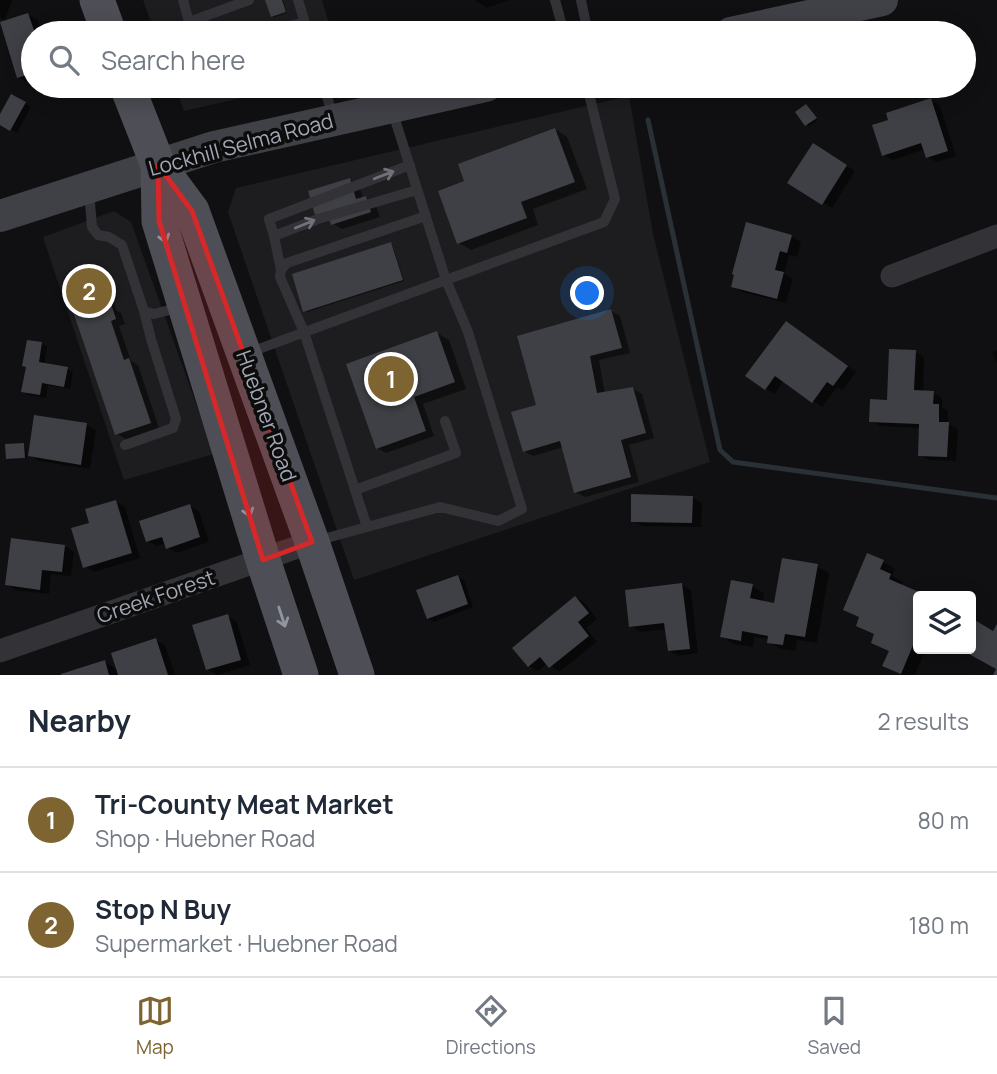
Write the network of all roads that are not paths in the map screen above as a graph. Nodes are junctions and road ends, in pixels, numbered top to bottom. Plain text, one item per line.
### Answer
1 (97, 0) edge
2 (183, 0) edge
3 (248, 0) edge
4 (298, 0) edge
5 (555, 0) edge
6 (581, 0) edge
7 (882, 0) edge
8 (825, 6) edge
9 (105, 21) edge
10 (189, 21) edge
11 (192, 21) edge
12 (304, 21) edge
13 (561, 21) edge
14 (585, 21) edge
15 (773, 21) edge
16 (132, 98) edge
17 (328, 98) edge
18 (432, 98) edge
19 (590, 98) edge
20 (391, 107) junction
21 (334, 120) junction
22 (158, 165) junction
23 (410, 165) junction
24 (89, 188) junction
25 (417, 190) junction
26 (0, 216) edge
27 (426, 216) junction
28 (274, 236) junction
29 (997, 236) edge
30 (281, 270) junction
31 (892, 276) dead end
32 (446, 280) junction
33 (185, 306) junction
34 (144, 310) junction
35 (304, 332) junction
36 (244, 354) junction
37 (445, 421) dead end
38 (125, 445) dead end
39 (355, 490) junction
40 (367, 527) junction
41 (312, 542) junction
42 (263, 560) junction
43 (0, 651) edge
44 (301, 675) edge
45 (357, 675) edge

1 - 9 main road
2 - 10 lane
3 - 11 lane
4 - 12 lane
5 - 13 lane
6 - 14 lane
7 - 8 main road
8 - 15 main road
16 - 22 main road, Huebner Road
17 - 21 lane
18 - 20 main road, Lockhill Selma Road
19 - 32 lane
20 - 21 main road, Lockhill Selma Road
20 - 23 lane
21 - 22 main road, Lockhill Selma Road
22 - 24 main road, Lockhill Selma Road
22 -> 33 main road, Huebner Road
22 - 36 main road, Huebner Road
23 - 25 lane
28 -> 23 lane
24 - 26 main road, Lockhill Selma Road
24 - 34 lane
25 - 27 lane
28 -> 25 lane
27 - 30 lane
27 - 32 lane
28 - 30 lane
29 - 31 street
30 - 35 lane
32 - 35 lane
32 - 40 lane
33 - 34 lane
33 -> 42 main road, Huebner Road
34 - 38 lane
35 - 36 lane
35 - 39 lane
36 - 41 main road, Huebner Road
37 - 39 lane
39 - 40 lane
40 - 41 lane
41 - 42 street, Creek Forest
41 - 45 main road, Huebner Road
42 - 43 street, Creek Forest
42 -> 44 main road, Huebner Road

